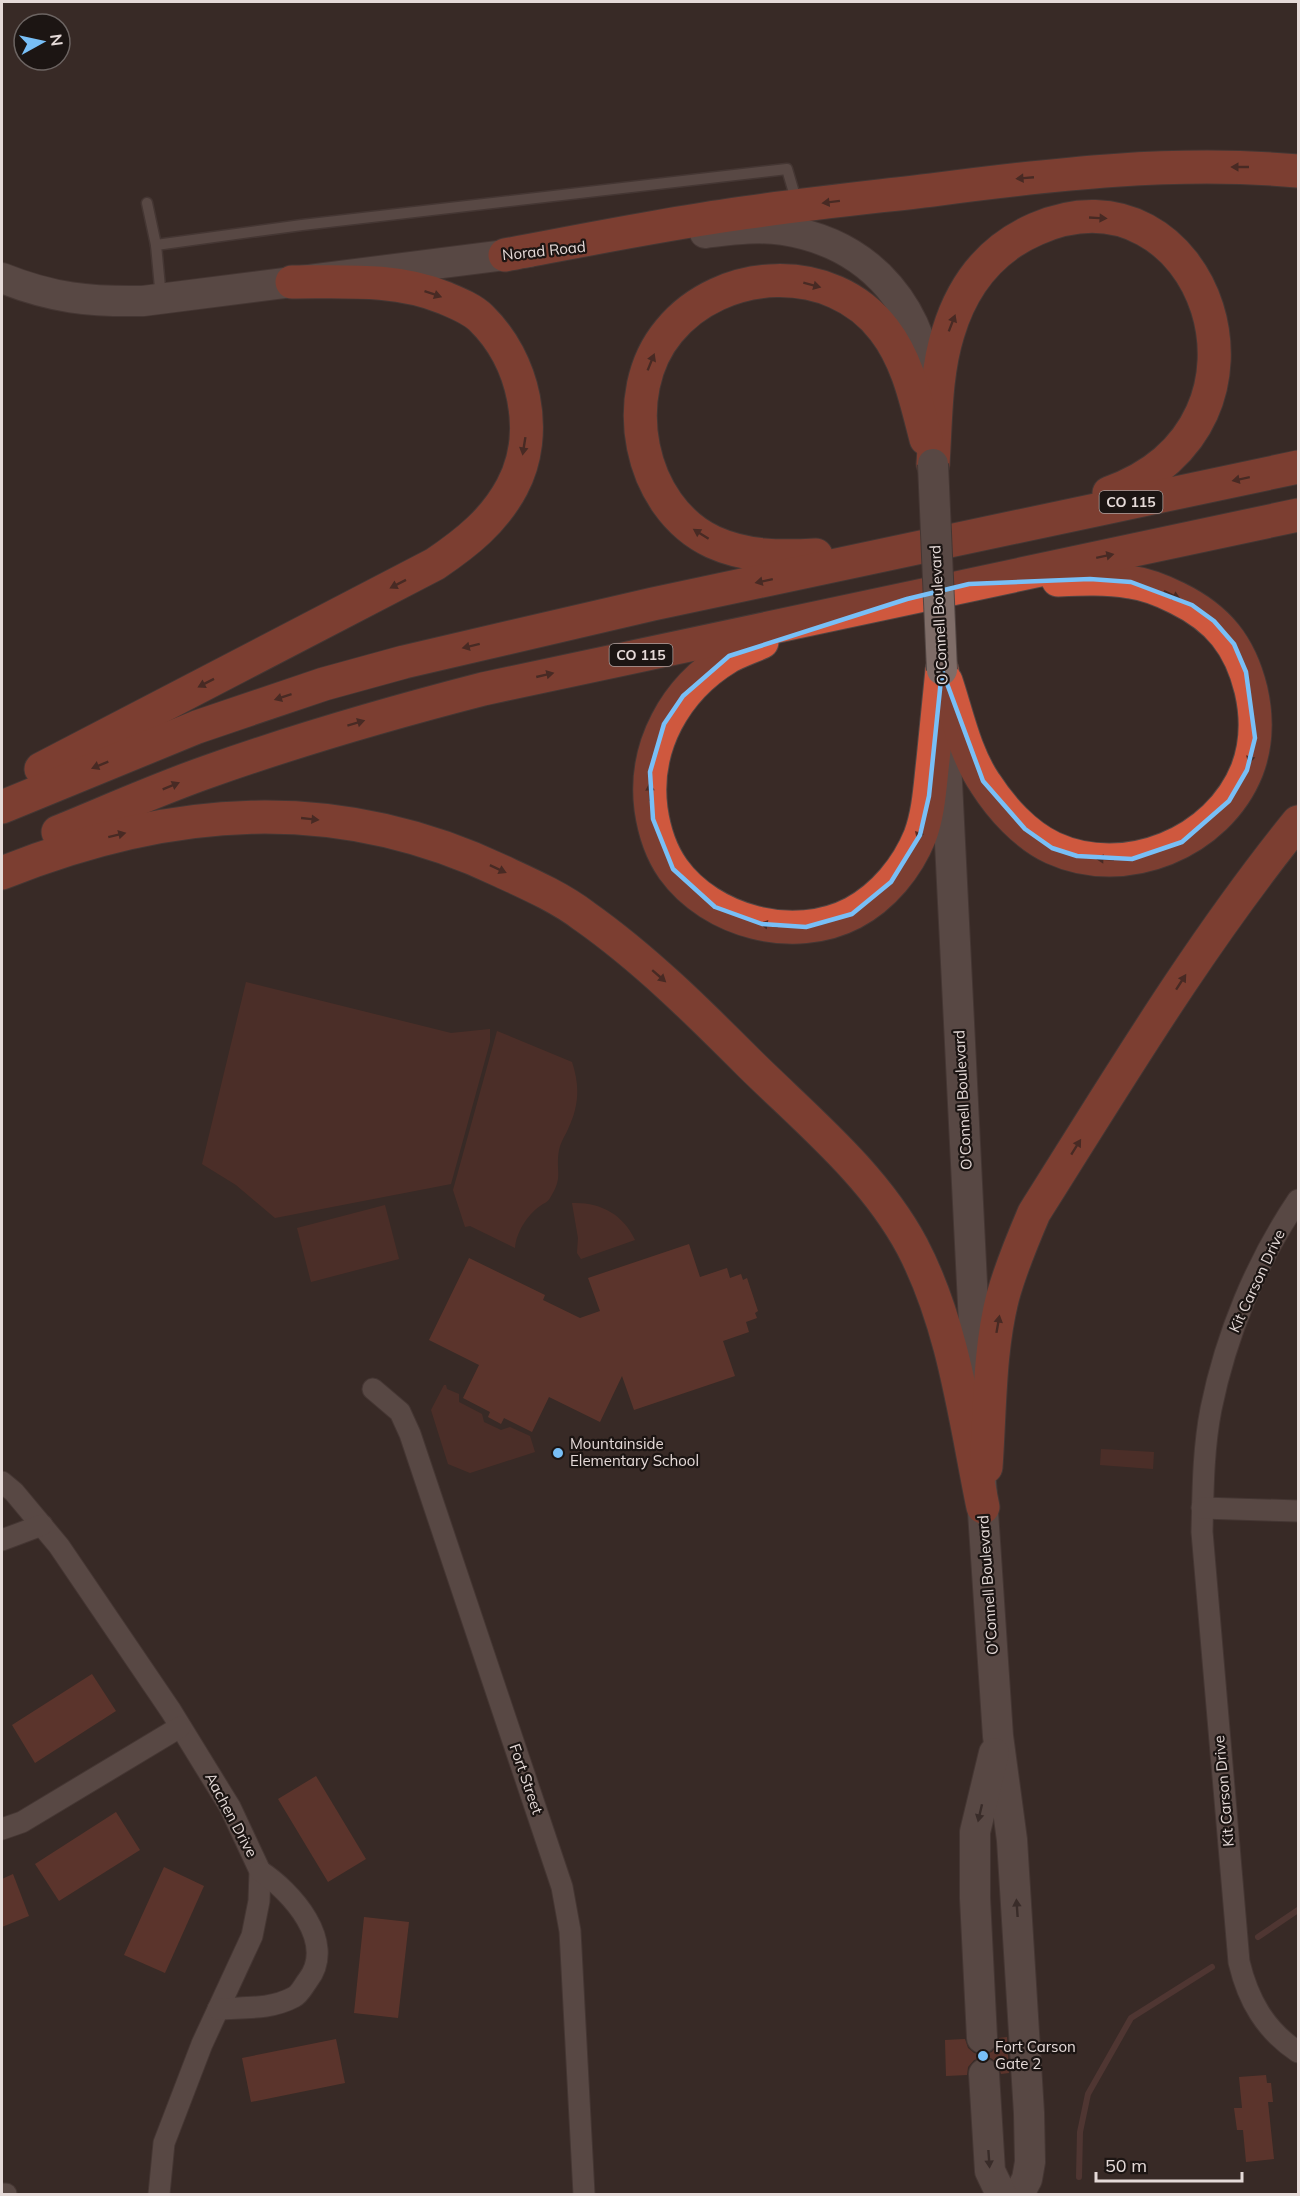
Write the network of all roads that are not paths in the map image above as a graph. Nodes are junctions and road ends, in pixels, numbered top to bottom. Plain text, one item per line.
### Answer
1 (1299, 171) edge
2 (147, 203) dead end
3 (798, 206) junction
4 (156, 245) junction
5 (505, 255) junction
6 (2, 278) edge
7 (292, 282) junction
8 (162, 299) junction
9 (933, 464) junction
10 (1299, 467) edge
11 (1299, 515) edge
12 (964, 537) junction
13 (902, 551) junction
14 (969, 584) junction
15 (907, 599) junction
16 (942, 670) junction
17 (2, 790) edge
18 (2, 807) edge
19 (1299, 822) edge
20 (2, 858) edge
21 (2, 873) edge
22 (1299, 1200) edge
23 (373, 1389) dead end
24 (2, 1482) edge
25 (983, 1507) junction
26 (1202, 1508) junction
27 (1299, 1511) edge
28 (42, 1526) junction
29 (2, 1540) edge
30 (180, 1727) junction
31 (998, 1736) junction
32 (2, 1829) edge
33 (260, 1871) junction
34 (1020, 1954) junction
35 (980, 1978) junction
36 (218, 2009) junction
37 (982, 2038) dead end
38 (1299, 2052) edge
39 (984, 2074) dead end
40 (1029, 2113) junction
41 (987, 2122) junction
42 (2, 2194) edge
43 (6, 2194) edge
44 (159, 2194) edge
45 (585, 2194) edge
46 (1002, 2194) edge
47 (1019, 2194) edge

1 -> 3 highway
2 - 4 lane
3 - 4 lane
3 - 5 highway
4 - 8 lane
5 - 7 main road, Norad Road
5 - 9 main road, Norad Road
6 - 8 main road, Norad Road
7 - 8 main road, Norad Road
7 -> 17 highway
9 -> 12 highway
13 -> 9 highway
9 - 16 main road, O'Connell Boulevard, bridge
10 -> 12 highway, CO 115
14 -> 11 highway, CO 115
12 - 13 highway, CO 115
13 -> 18 highway, CO 115
14 - 15 highway, CO 115
14 -> 16 highway
16 -> 15 highway
20 -> 15 highway, CO 115
16 - 25 main road, O'Connell Boulevard
25 -> 19 highway
21 -> 25 highway
22 - 26 street, Kit Carson Drive
23 - 45 street, Fort Street
24 - 28 street, Aachen Drive
25 - 31 main road, O'Connell Boulevard
26 - 27 street
26 - 38 street, Kit Carson Drive
28 - 29 street
28 - 30 street, Aachen Drive
30 - 32 street
30 - 33 street, Aachen Drive
34 -> 31 main road, O'Connell Boulevard
31 -> 35 main road, O'Connell Boulevard
33 - 36 street, Aachen Drive
33 - 36 street
34 - 35 main road
34 - 40 main road, O'Connell Boulevard
35 - 37 main road, O'Connell Boulevard
36 - 44 street, Aachen Drive
39 - 41 main road
40 - 41 main road
40 - 47 main road, O'Connell Boulevard
41 -> 46 main road
42 - 43 street

